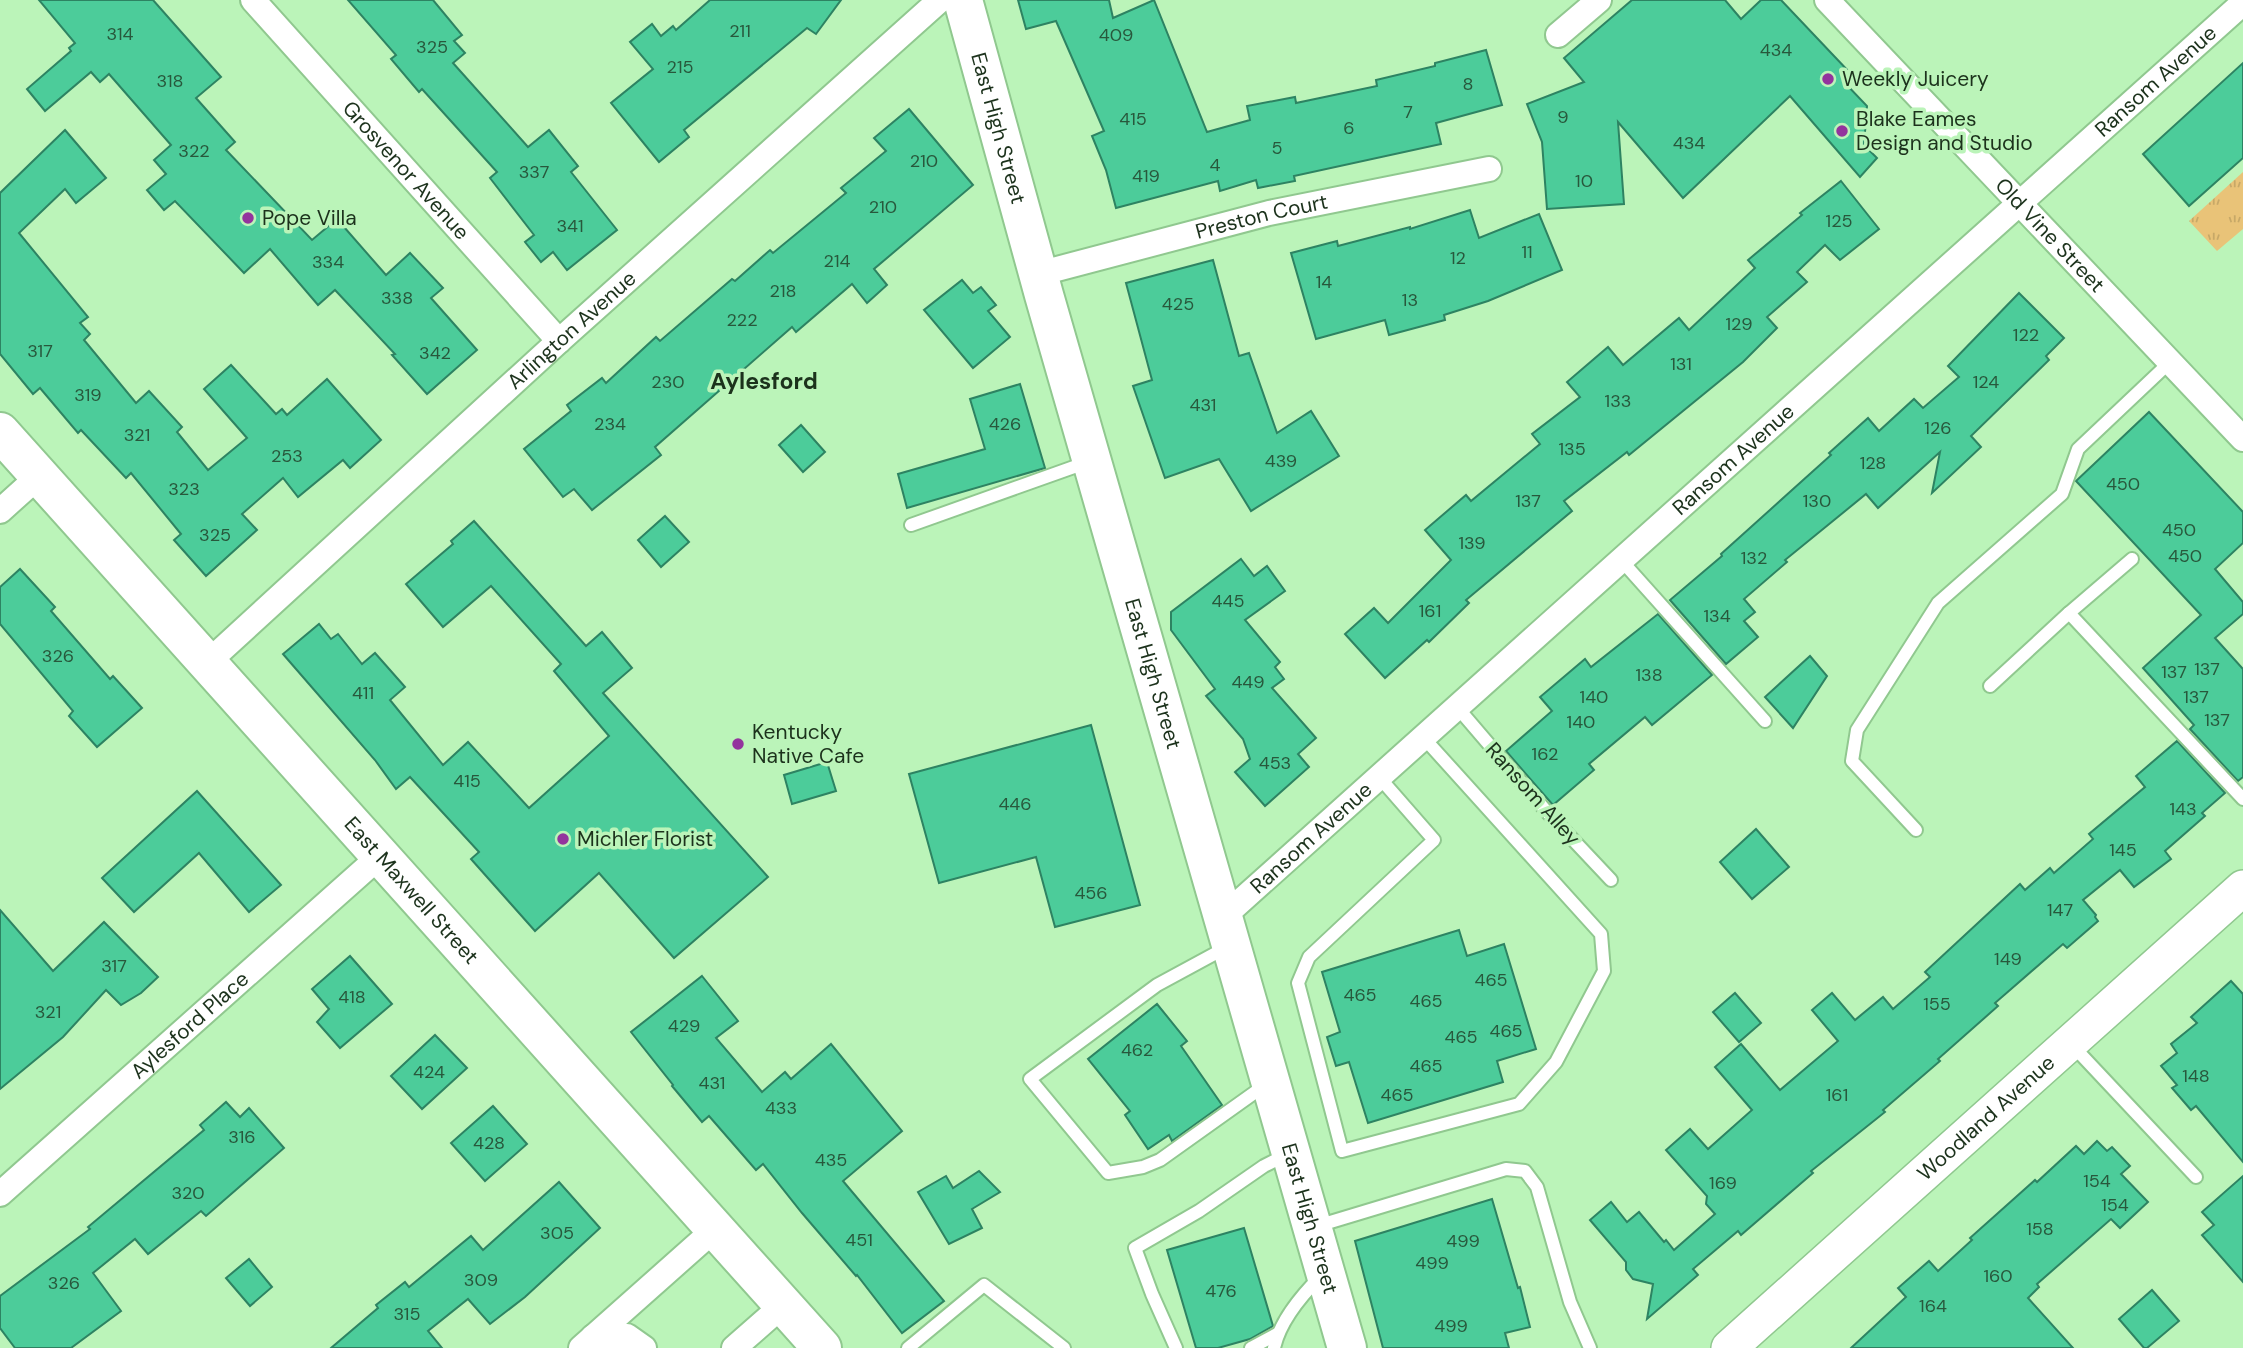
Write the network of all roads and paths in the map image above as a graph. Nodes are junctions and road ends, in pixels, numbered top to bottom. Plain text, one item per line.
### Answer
1 (253, 0) edge
2 (940, 0) edge
3 (963, 0) edge
4 (1599, 0) edge
5 (1827, 0) edge
6 (2243, 3) edge
7 (1558, 35) dead end
8 (1489, 169) dead end
9 (2020, 203) junction
10 (1038, 274) junction
11 (559, 341) junction
12 (2171, 362) junction
13 (0, 432) edge
14 (2243, 439) edge
15 (1092, 461) junction
16 (39, 476) junction
17 (0, 511) edge
18 (911, 525) dead end
19 (2132, 559) dead end
20 (1621, 560) junction
21 (2069, 613) junction
22 (206, 664) junction
23 (1990, 686) dead end
24 (1457, 707) junction
25 (1765, 721) dead end
26 (1423, 737) junction
27 (1379, 777) junction
28 (2243, 799) edge
29 (1916, 830) dead end
30 (380, 856) junction
31 (1611, 880) dead end
32 (2243, 888) edge
33 (1228, 930) junction
34 (2070, 1043) junction
35 (1271, 1081) junction
36 (1291, 1152) junction
37 (2196, 1177) dead end
38 (0, 1194) edge
39 (1313, 1228) junction
40 (715, 1229) junction
41 (1325, 1272) junction
42 (783, 1305) junction
43 (1277, 1334) junction
44 (587, 1343) edge
45 (644, 1348) edge
46 (734, 1348) edge
47 (822, 1348) edge
48 (908, 1348) edge
49 (1064, 1348) edge
50 (1176, 1348) edge
51 (1251, 1348) edge
52 (1274, 1348) edge
53 (1347, 1348) edge
54 (1590, 1348) edge
55 (1729, 1348) edge

1 - 11 street, Grosvenor Avenue
2 - 11 street, Arlington Avenue
3 - 10 main road, East High Street
4 - 7 street
5 - 9 street, Old Vine Street
6 - 9 street, Ransom Avenue
8 - 10 street, Preston Court
9 - 12 street, Old Vine Street
9 - 20 street, Ransom Avenue
10 - 15 main road, East High Street
11 - 22 street, Arlington Avenue
12 - 14 street, Old Vine Street
12 - 29 lane
13 - 16 main road, East Maxwell Street
15 - 18 lane
15 - 33 main road, East High Street
16 - 17 street
16 - 22 main road, East Maxwell Street
19 - 21 lane
20 - 24 street, Ransom Avenue
20 - 25 lane
21 - 23 lane
21 - 28 lane
22 - 30 main road, East Maxwell Street
24 - 26 street, Ransom Avenue
24 - 31 lane, Ransom Alley
26 - 27 street, Ransom Avenue
26 - 27 lane
27 - 33 street, Ransom Avenue
30 - 38 street, Aylesford Place
30 - 40 main road, East Maxwell Street
32 - 34 street, Woodland Avenue
33 - 35 main road, East High Street
33 - 35 lane
34 - 37 lane
34 - 55 street, Woodland Avenue
35 - 36 main road, East High Street
36 - 39 main road, East High Street
36 - 50 lane
39 - 41 main road, East High Street
39 - 54 lane
40 - 42 main road, East Maxwell Street
40 - 44 street
41 - 43 lane
41 - 53 main road, East High Street
42 - 46 street
42 - 47 main road, East Maxwell Street
43 - 51 lane
43 - 52 lane
44 - 45 street
48 - 49 lane

